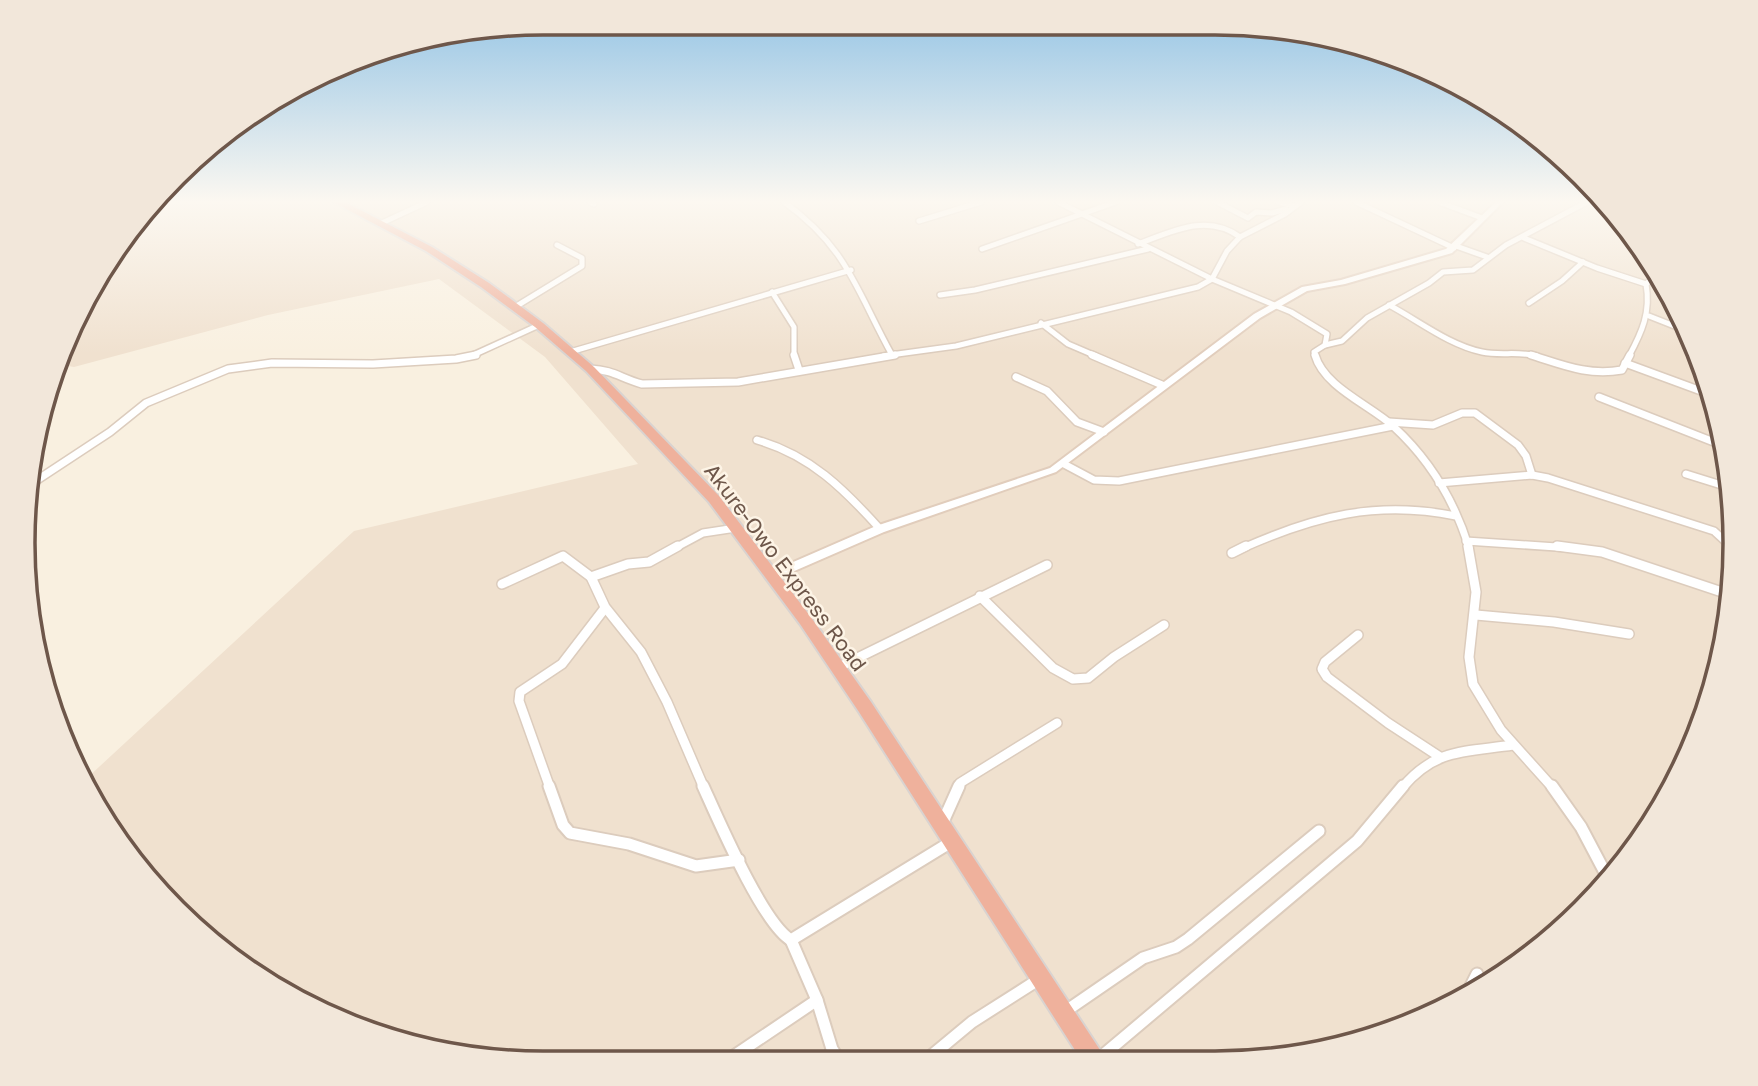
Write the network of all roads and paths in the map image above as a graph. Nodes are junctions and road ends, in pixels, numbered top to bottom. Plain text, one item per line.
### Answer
1 (434, 253) edge
2 (572, 253) edge
3 (840, 253) edge
4 (1132, 253) edge
5 (1156, 253) edge
6 (1226, 253) edge
7 (1437, 253) edge
8 (1473, 253) edge
9 (1495, 253) edge
10 (1561, 253) edge
11 (1487, 257) junction
12 (1583, 262) junction
13 (851, 270) junction
14 (1212, 279) junction
15 (1650, 281) edge
16 (1646, 284) junction
17 (772, 292) junction
18 (940, 295) dead end
19 (1529, 303) dead end
20 (1390, 305) junction
21 (1273, 306) junction
22 (515, 307) junction
23 (1649, 316) junction
24 (1041, 323) junction
25 (540, 325) junction
26 (1674, 326) edge
27 (1325, 345) junction
28 (570, 352) junction
29 (892, 355) junction
30 (1625, 363) junction
31 (590, 369) junction
32 (799, 370) junction
33 (1016, 377) dead end
34 (1162, 385) junction
35 (1699, 390) edge
36 (1599, 397) dead end
37 (1391, 424) junction
38 (1104, 432) junction
39 (757, 440) dead end
40 (1712, 441) edge
41 (1064, 464) junction
42 (1685, 474) dead end
43 (1532, 475) junction
44 (39, 479) edge
45 (1439, 483) junction
46 (1720, 485) edge
47 (1456, 516) junction
48 (736, 528) junction
49 (880, 529) junction
50 (1723, 539) edge
51 (1466, 541) junction
52 (1232, 553) dead end
53 (1047, 565) dead end
54 (772, 576) junction
55 (591, 577) junction
56 (502, 584) dead end
57 (1721, 592) edge
58 (981, 596) junction
59 (605, 608) junction
60 (1476, 615) junction
61 (1164, 625) dead end
62 (1358, 635) dead end
63 (1629, 635) dead end
64 (837, 668) junction
65 (1057, 723) dead end
66 (1513, 745) junction
67 (1440, 757) junction
68 (941, 827) junction
69 (1319, 831) dead end
70 (951, 842) junction
71 (739, 860) junction
72 (1605, 868) edge
73 (791, 940) junction
74 (1476, 974) dead end
75 (1041, 978) junction
76 (1473, 980) edge
77 (817, 1000) junction
78 (1063, 1013) junction
79 (741, 1051) edge
80 (833, 1051) edge
81 (937, 1051) edge
82 (1088, 1051) edge
83 (1107, 1051) edge

1 - 22 highway, Akure-Owo Express Road
2 - 22 street
3 - 13 street
4 - 18 street
5 - 14 street
6 - 14 street
7 - 21 street
8 - 11 street
9 - 11 street
10 - 12 street
11 - 20 street
12 - 16 street
12 - 19 street
13 - 17 street
13 - 29 street
14 - 21 street
14 - 24 street
15 - 16 street
16 - 23 street
17 - 28 street
17 - 32 street
20 - 27 street
20 - 30 street
21 - 27 street
21 - 34 street
22 - 25 highway, Akure-Owo Express Road
23 - 26 street
23 - 30 street
24 - 29 street
24 - 34 street
25 - 28 highway, Akure-Owo Express Road
25 - 44 street
27 - 37 street
28 - 31 highway, Akure-Owo Express Road
29 - 32 street
30 - 35 street
31 - 32 street
31 - 48 highway, Akure-Owo Express Road
33 - 38 street
34 - 38 street
36 - 40 street
37 - 41 street
37 - 43 street
37 - 45 street
38 - 41 street
39 - 49 street
41 - 49 street
42 - 46 street
43 - 45 street
43 - 50 street
45 - 47 street
47 - 51 street
47 - 52 street
48 - 54 highway, Akure-Owo Express Road
48 - 55 street
49 - 54 street
51 - 57 street
51 - 60 street
53 - 58 street
54 - 64 highway, Akure-Owo Express Road
55 - 56 street
55 - 59 street
58 - 61 street
58 - 64 street
59 - 71 street
59 - 71 street
60 - 63 street
60 - 66 street
62 - 67 street
64 - 68 highway, Akure-Owo Express Road
65 - 68 street
66 - 67 street
66 - 72 street
67 - 83 street
68 - 70 highway, Akure-Owo Express Road
69 - 78 street
70 - 73 street
70 - 75 highway, Akure-Owo Express Road
71 - 73 street
73 - 77 street
74 - 76 street
75 - 78 highway, Akure-Owo Express Road
75 - 81 street
77 - 79 street
77 - 80 street
78 - 82 highway, Akure-Owo Express Road

